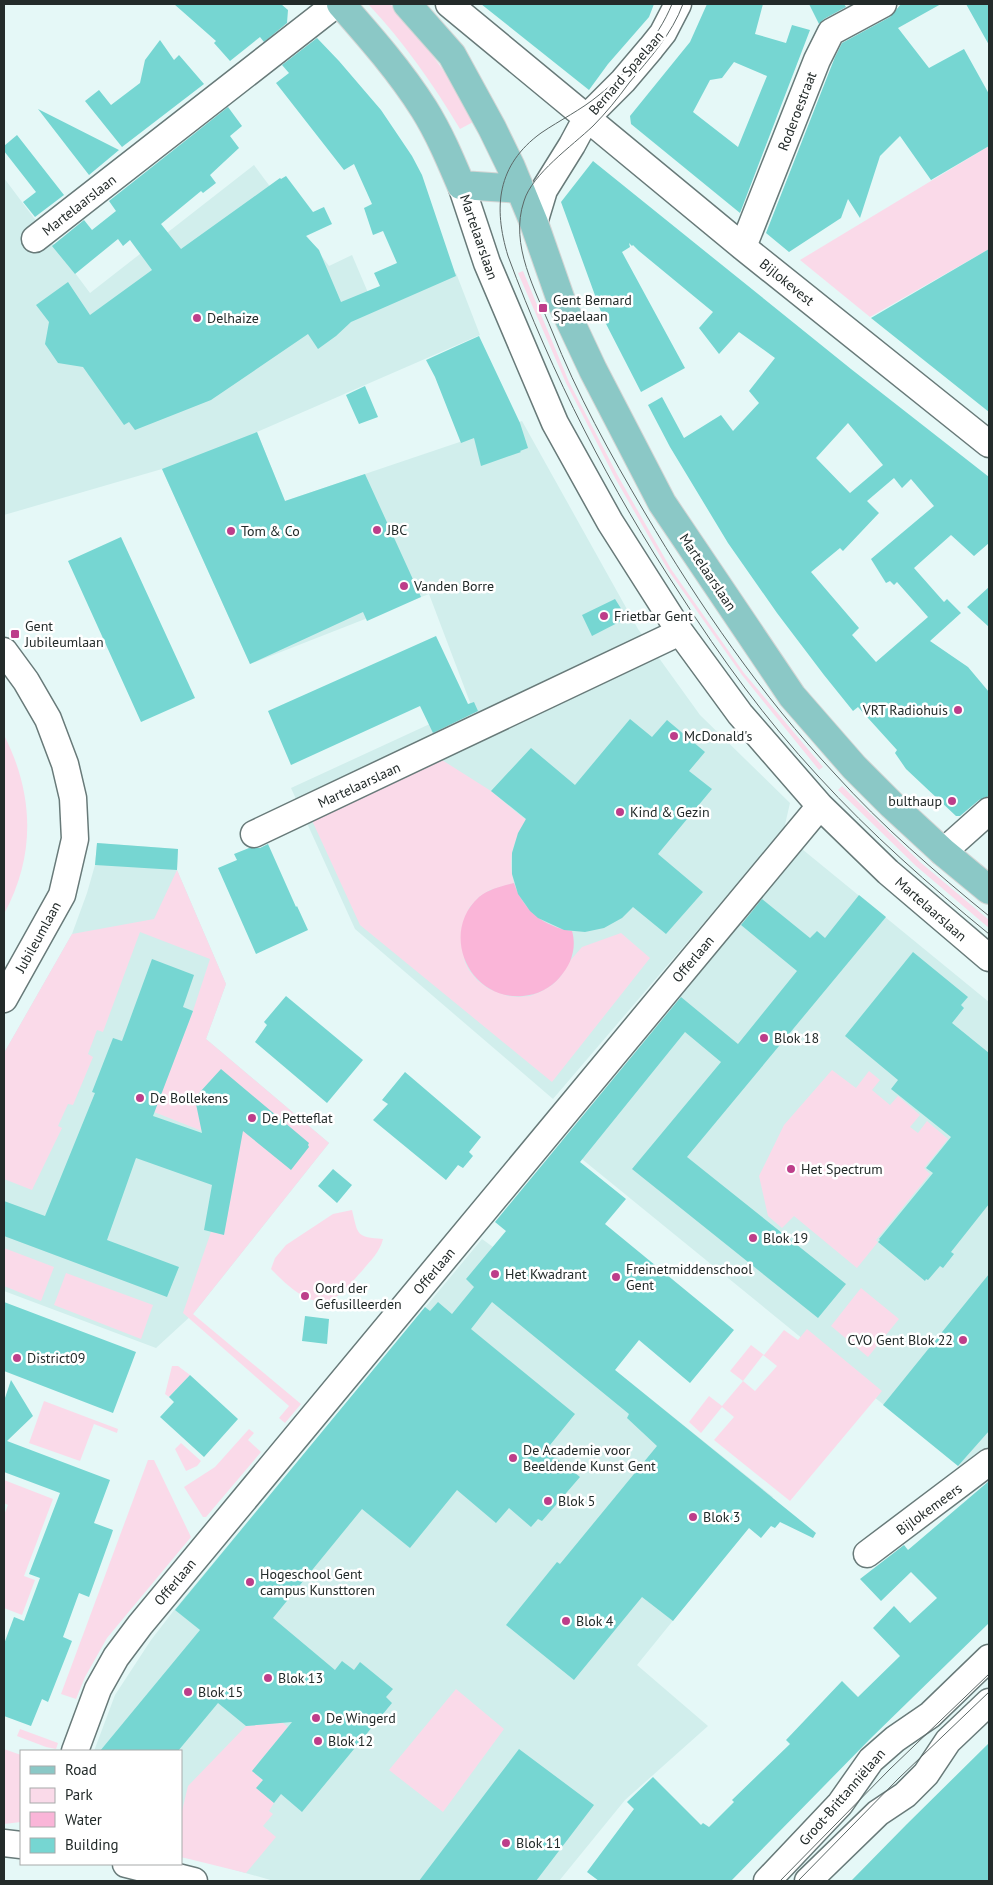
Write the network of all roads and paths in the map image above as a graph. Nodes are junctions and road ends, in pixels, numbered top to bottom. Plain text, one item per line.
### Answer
1 (336, 4) edge
2 (341, 4) edge
3 (407, 4) edge
4 (449, 4) edge
5 (678, 4) edge
6 (883, 4) edge
7 (587, 117) junction
8 (461, 185) junction
9 (532, 190) junction
10 (35, 239) dead end
11 (744, 247) junction
12 (989, 444) edge
13 (680, 632) junction
14 (4, 652) edge
15 (820, 806) junction
16 (989, 811) edge
17 (254, 834) dead end
18 (943, 852) junction
19 (989, 890) edge
20 (989, 958) edge
21 (4, 999) edge
22 (989, 1462) edge
23 (867, 1554) dead end
24 (989, 1658) edge
25 (989, 1702) edge
26 (75, 1750) edge
27 (4, 1843) edge
28 (20, 1845) edge
29 (128, 1865) edge
30 (132, 1865) edge
31 (135, 1881) edge
32 (194, 1881) edge
33 (767, 1881) edge
34 (808, 1881) edge

1 - 10 street, Martelaarslaan
2 - 8 main road, Martelaarslaan
3 - 9 main road, Martelaarslaan
4 - 7 street
5 - 7 street, Bernard Spaelaan
6 - 11 street, Roderoestraat
7 - 9 street, Bernard Spaelaan
7 - 11 street, Bijlokevest
8 - 9 main road, Martelaarslaan
8 - 13 street, Martelaarslaan
9 - 18 main road, Martelaarslaan
11 - 12 street, Bijlokevest
13 - 15 street, Martelaarslaan
13 - 17 street, Martelaarslaan
14 - 21 street, Jubileumlaan
15 - 20 street, Martelaarslaan
15 - 26 street, Offerlaan
16 - 18 street
18 - 19 main road, Martelaarslaan
22 - 23 street, Bijlokemeers
24 - 33 street, Groot-Brittanniëlaan
25 - 34 street
27 - 28 street
29 - 31 street
30 - 32 street

